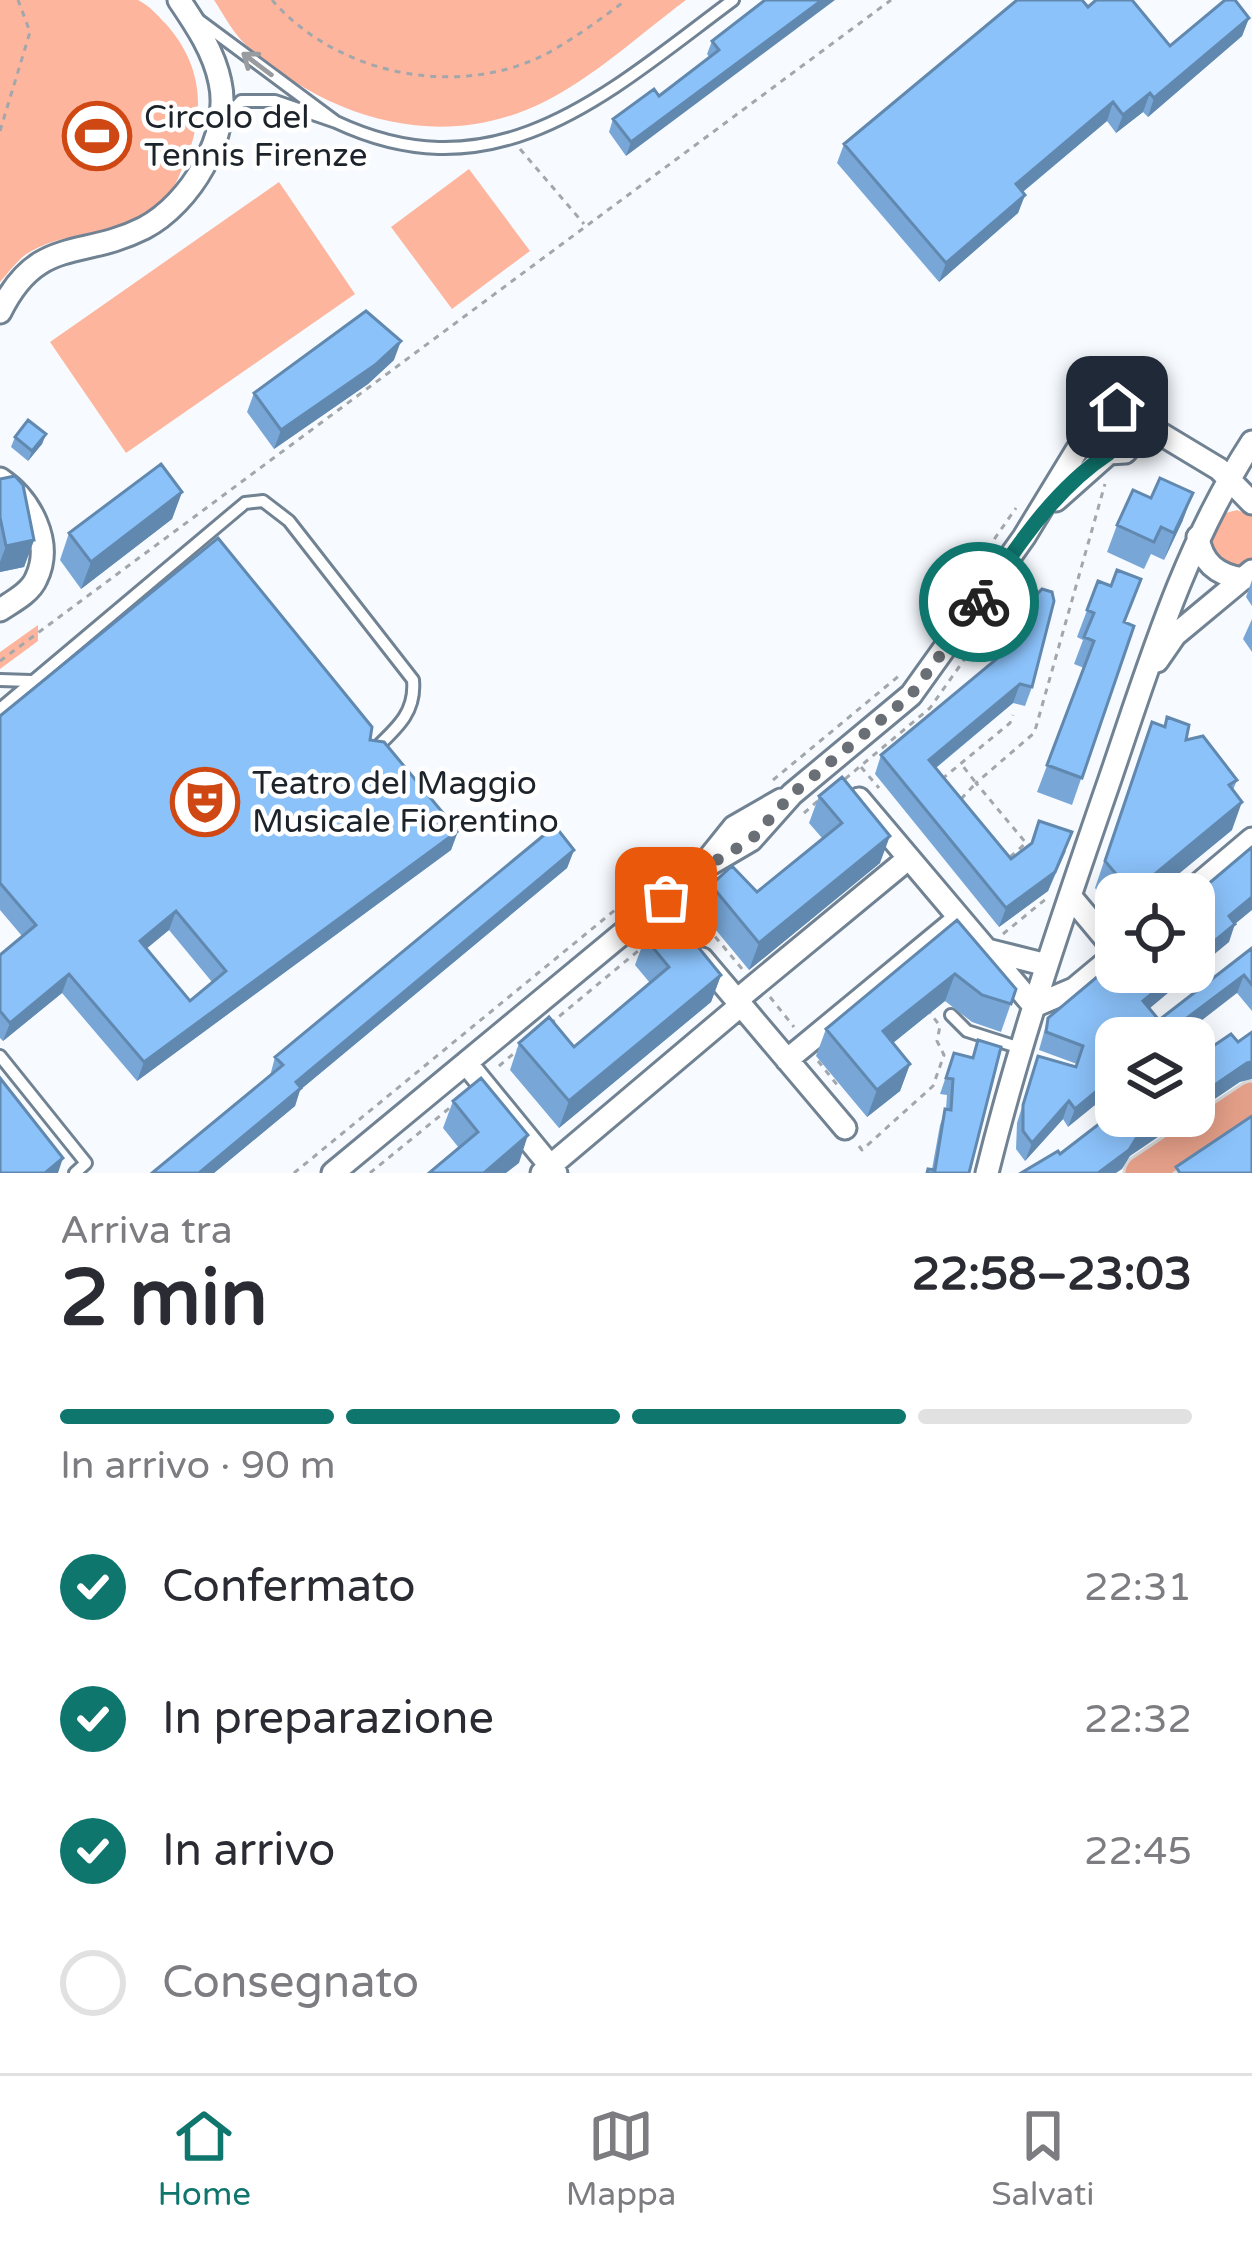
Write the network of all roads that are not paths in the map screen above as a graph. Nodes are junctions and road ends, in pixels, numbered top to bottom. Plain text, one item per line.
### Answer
1 (733, 0) edge
2 (181, 3) edge
3 (335, 122) junction
4 (215, 138) junction
5 (0, 312) edge
6 (1136, 419) junction
7 (1094, 422) junction
8 (1252, 442) edge
9 (1175, 443) junction
10 (1119, 450) junction
11 (1230, 478) junction
12 (0, 479) edge
13 (1252, 503) edge
14 (1024, 537) junction
15 (1198, 537) junction
16 (1247, 574) edge
17 (0, 610) edge
18 (0, 680) edge
19 (34, 680) junction
20 (1135, 704) junction
21 (0, 709) edge
22 (371, 753) edge
23 (850, 787) edge
24 (1252, 839) edge
25 (909, 858) junction
26 (1211, 873) edge
27 (1061, 895) junction
28 (959, 918) junction
29 (1095, 930) edge
30 (992, 943) junction
31 (691, 946) edge
32 (1047, 965) junction
33 (1095, 970) edge
34 (736, 999) junction
35 (1034, 1006) junction
36 (951, 1015) dead end
37 (1020, 1048) junction
38 (0, 1056) edge
39 (787, 1060) junction
40 (466, 1063) junction
41 (1252, 1099) edge
42 (845, 1129) road end
43 (550, 1171) edge
44 (75, 1173) edge
45 (333, 1173) edge
46 (987, 1173) edge
47 (1142, 1173) edge

1 - 3 lane
3 -> 2 lane
2 - 4 street
3 - 4 lane
4 - 5 street
6 - 7 street
6 - 9 street
6 - 10 street
7 - 10 street
7 - 14 street
8 - 11 street
9 - 10 street
9 - 11 street
10 - 14 street
11 - 13 street
11 - 15 street
12 - 17 street
14 - 40 street
15 - 16 street
15 - 20 street
16 - 20 street
18 - 19 lane
19 - 21 lane
19 - 22 lane
20 - 27 street
23 - 25 street
24 - 26 street
25 - 28 street
25 - 34 street
27 - 29 street
27 - 32 street
28 - 30 street
28 - 39 street
30 - 32 street
30 - 35 street
31 - 34 street
32 - 35 street
33 - 35 street
34 - 39 street
34 - 43 street
35 - 37 street
36 - 37 lane
37 - 46 street
38 - 44 lane
39 - 42 street
40 - 43 street
40 - 45 street
41 - 47 main road

